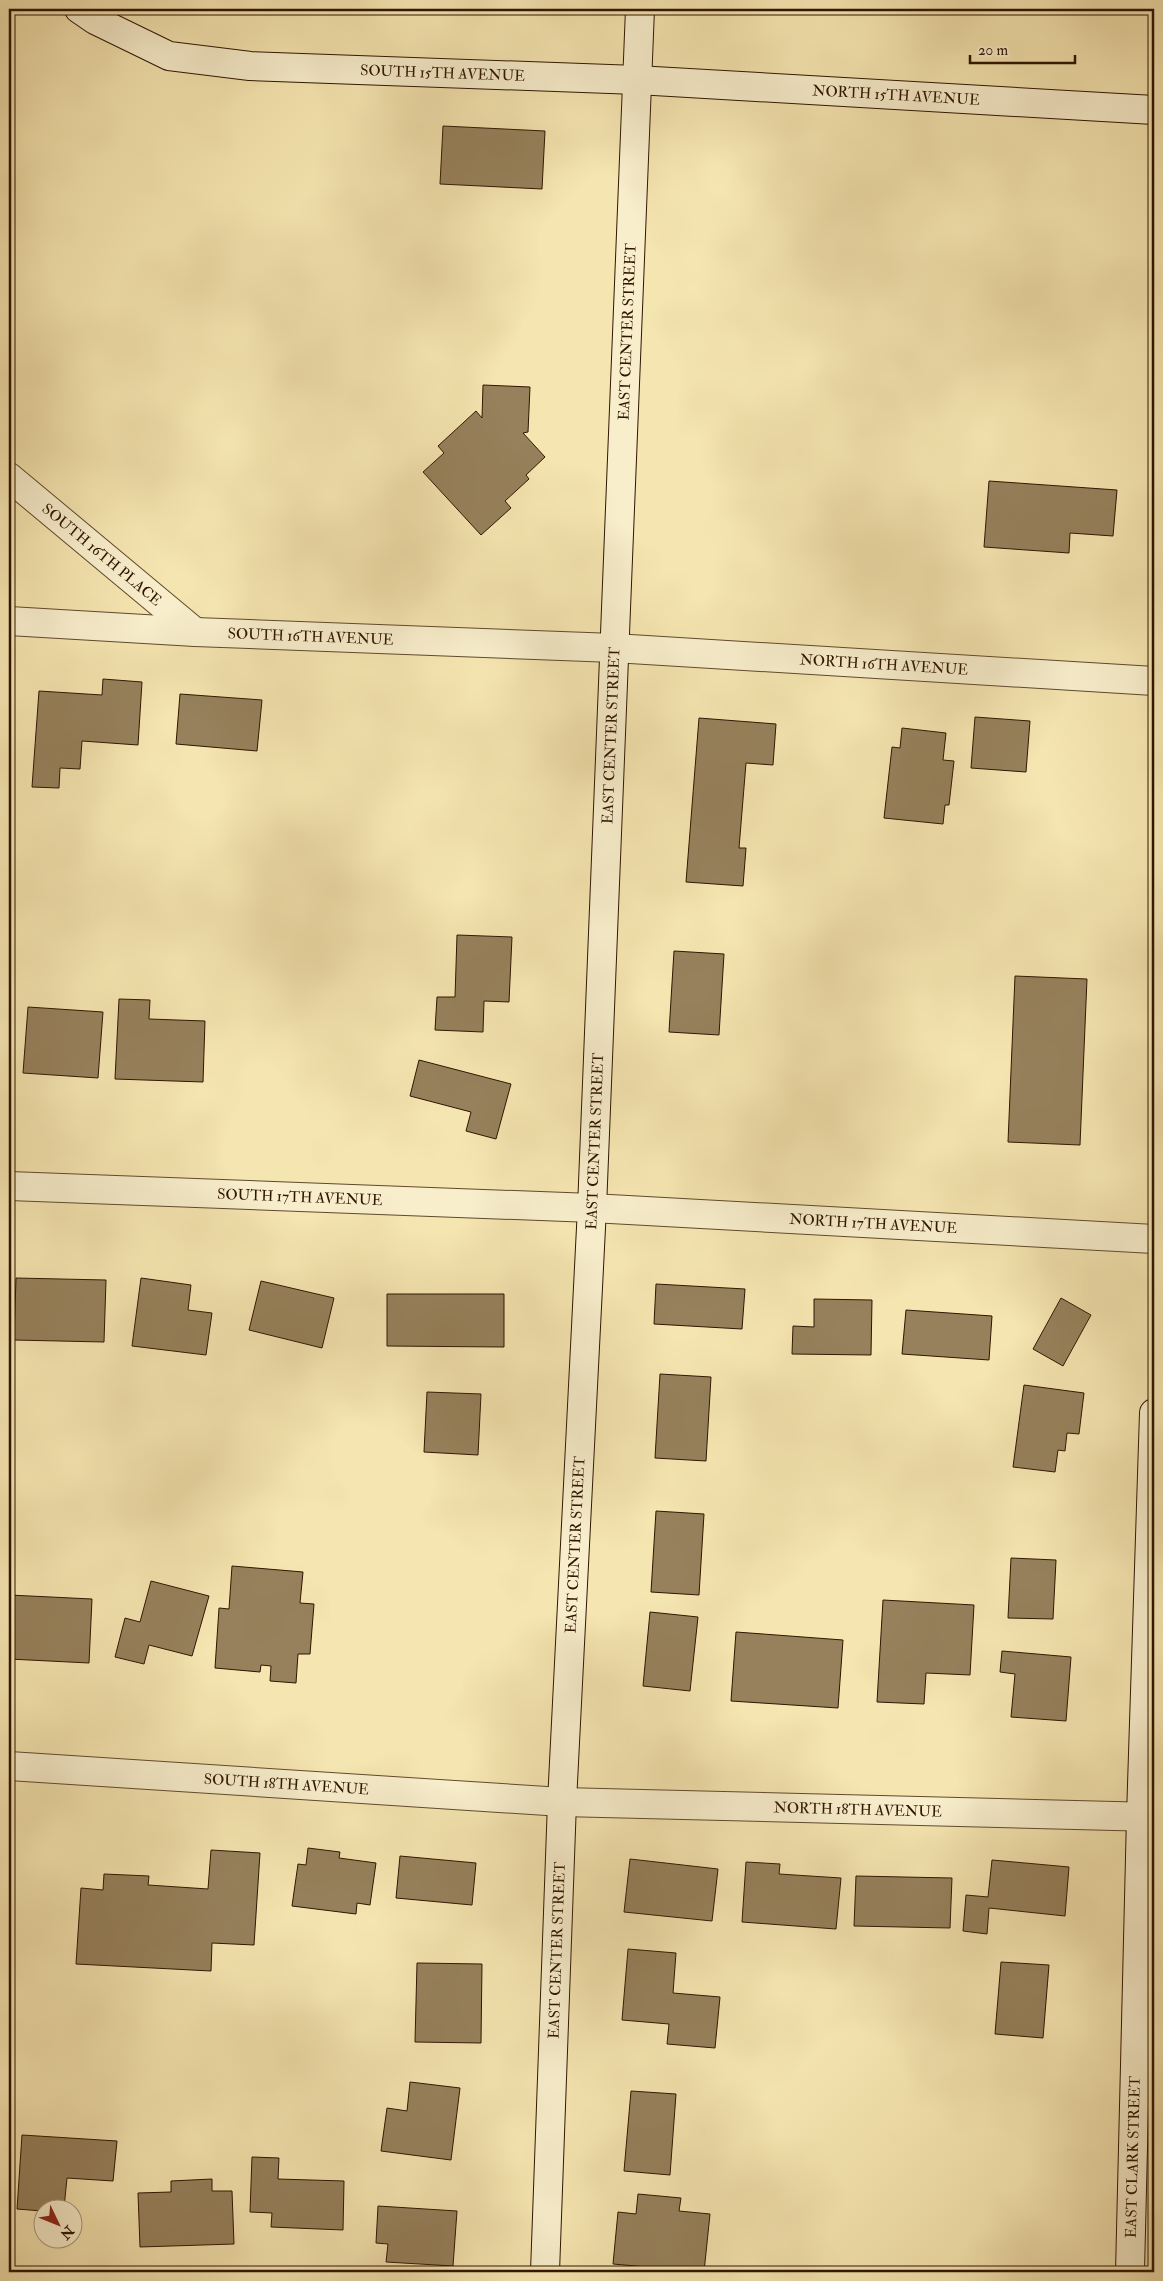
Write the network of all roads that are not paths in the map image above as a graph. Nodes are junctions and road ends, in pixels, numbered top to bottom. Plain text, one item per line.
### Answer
1 (79, 9) edge
2 (640, 9) edge
3 (637, 80) junction
4 (1154, 110) edge
5 (9, 476) edge
6 (9, 621) edge
7 (195, 632) junction
8 (614, 648) junction
9 (1154, 681) edge
10 (9, 1186) edge
11 (592, 1208) junction
12 (1154, 1238) edge
13 (1154, 1413) edge
14 (9, 1766) edge
15 (562, 1802) junction
16 (1147, 1816) edge
17 (545, 2272) edge
18 (1130, 2272) edge

1 - 3 street, SOUTH 15TH AVENUE
2 - 3 street, EAST CENTER STREET
3 - 4 street, NORTH 15TH AVENUE
3 - 8 street, EAST CENTER STREET
5 - 7 street, SOUTH 16TH PLACE
6 - 7 street, SOUTH 16TH AVENUE
7 - 8 street, SOUTH 16TH AVENUE
8 - 9 street, NORTH 16TH AVENUE
8 - 11 street, EAST CENTER STREET
10 - 11 street, SOUTH 17TH AVENUE
11 - 12 street, NORTH 17TH AVENUE
11 - 15 street, EAST CENTER STREET
13 - 16 street, EAST CLARK STREET
14 - 15 street, SOUTH 18TH AVENUE
15 - 16 street, NORTH 18TH AVENUE
15 - 17 street, EAST CENTER STREET
16 - 18 street, EAST CLARK STREET

